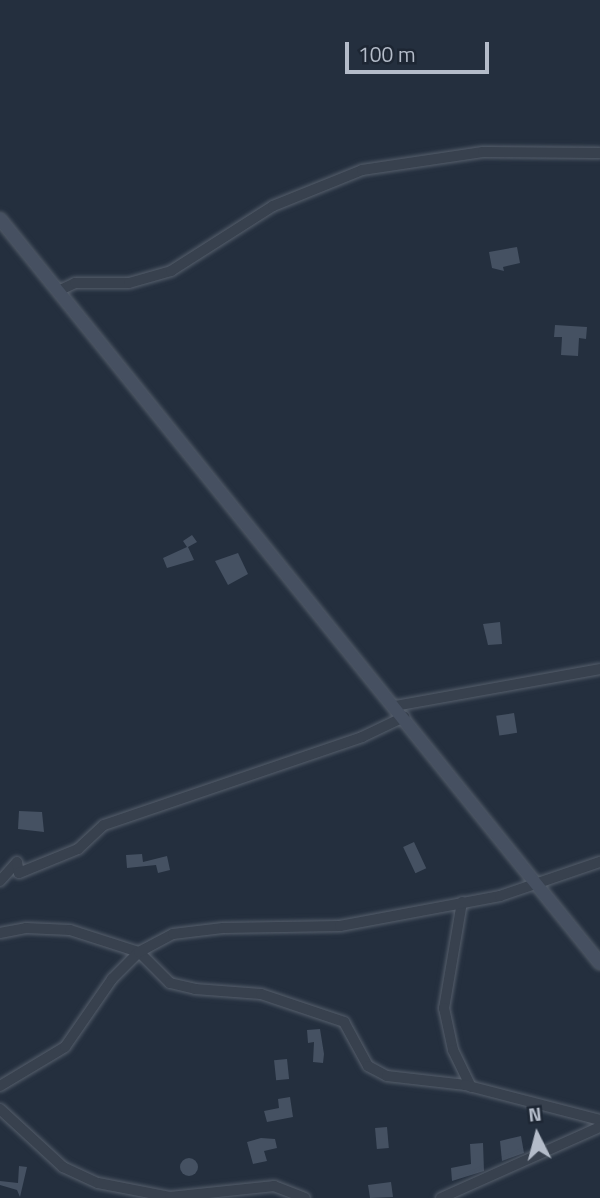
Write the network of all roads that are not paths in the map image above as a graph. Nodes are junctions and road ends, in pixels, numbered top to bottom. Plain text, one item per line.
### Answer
1 (600, 153) edge
2 (0, 219) edge
3 (58, 291) junction
4 (600, 668) edge
5 (400, 711) junction
6 (600, 862) edge
7 (0, 881) edge
8 (538, 885) junction
9 (463, 902) junction
10 (0, 933) edge
11 (139, 952) junction
12 (600, 963) edge
13 (0, 1086) edge
14 (471, 1087) junction
15 (0, 1109) edge
16 (600, 1120) edge
17 (600, 1127) edge
18 (305, 1198) edge
19 (441, 1198) edge

1 - 3 street
2 - 3 street
3 - 5 street
4 - 5 street
5 - 7 street
5 - 8 street
6 - 8 street
8 - 9 street
8 - 12 street
9 - 11 street
9 - 14 street
10 - 11 street
11 - 13 street
11 - 14 street
14 - 16 street
15 - 18 street
17 - 19 street

